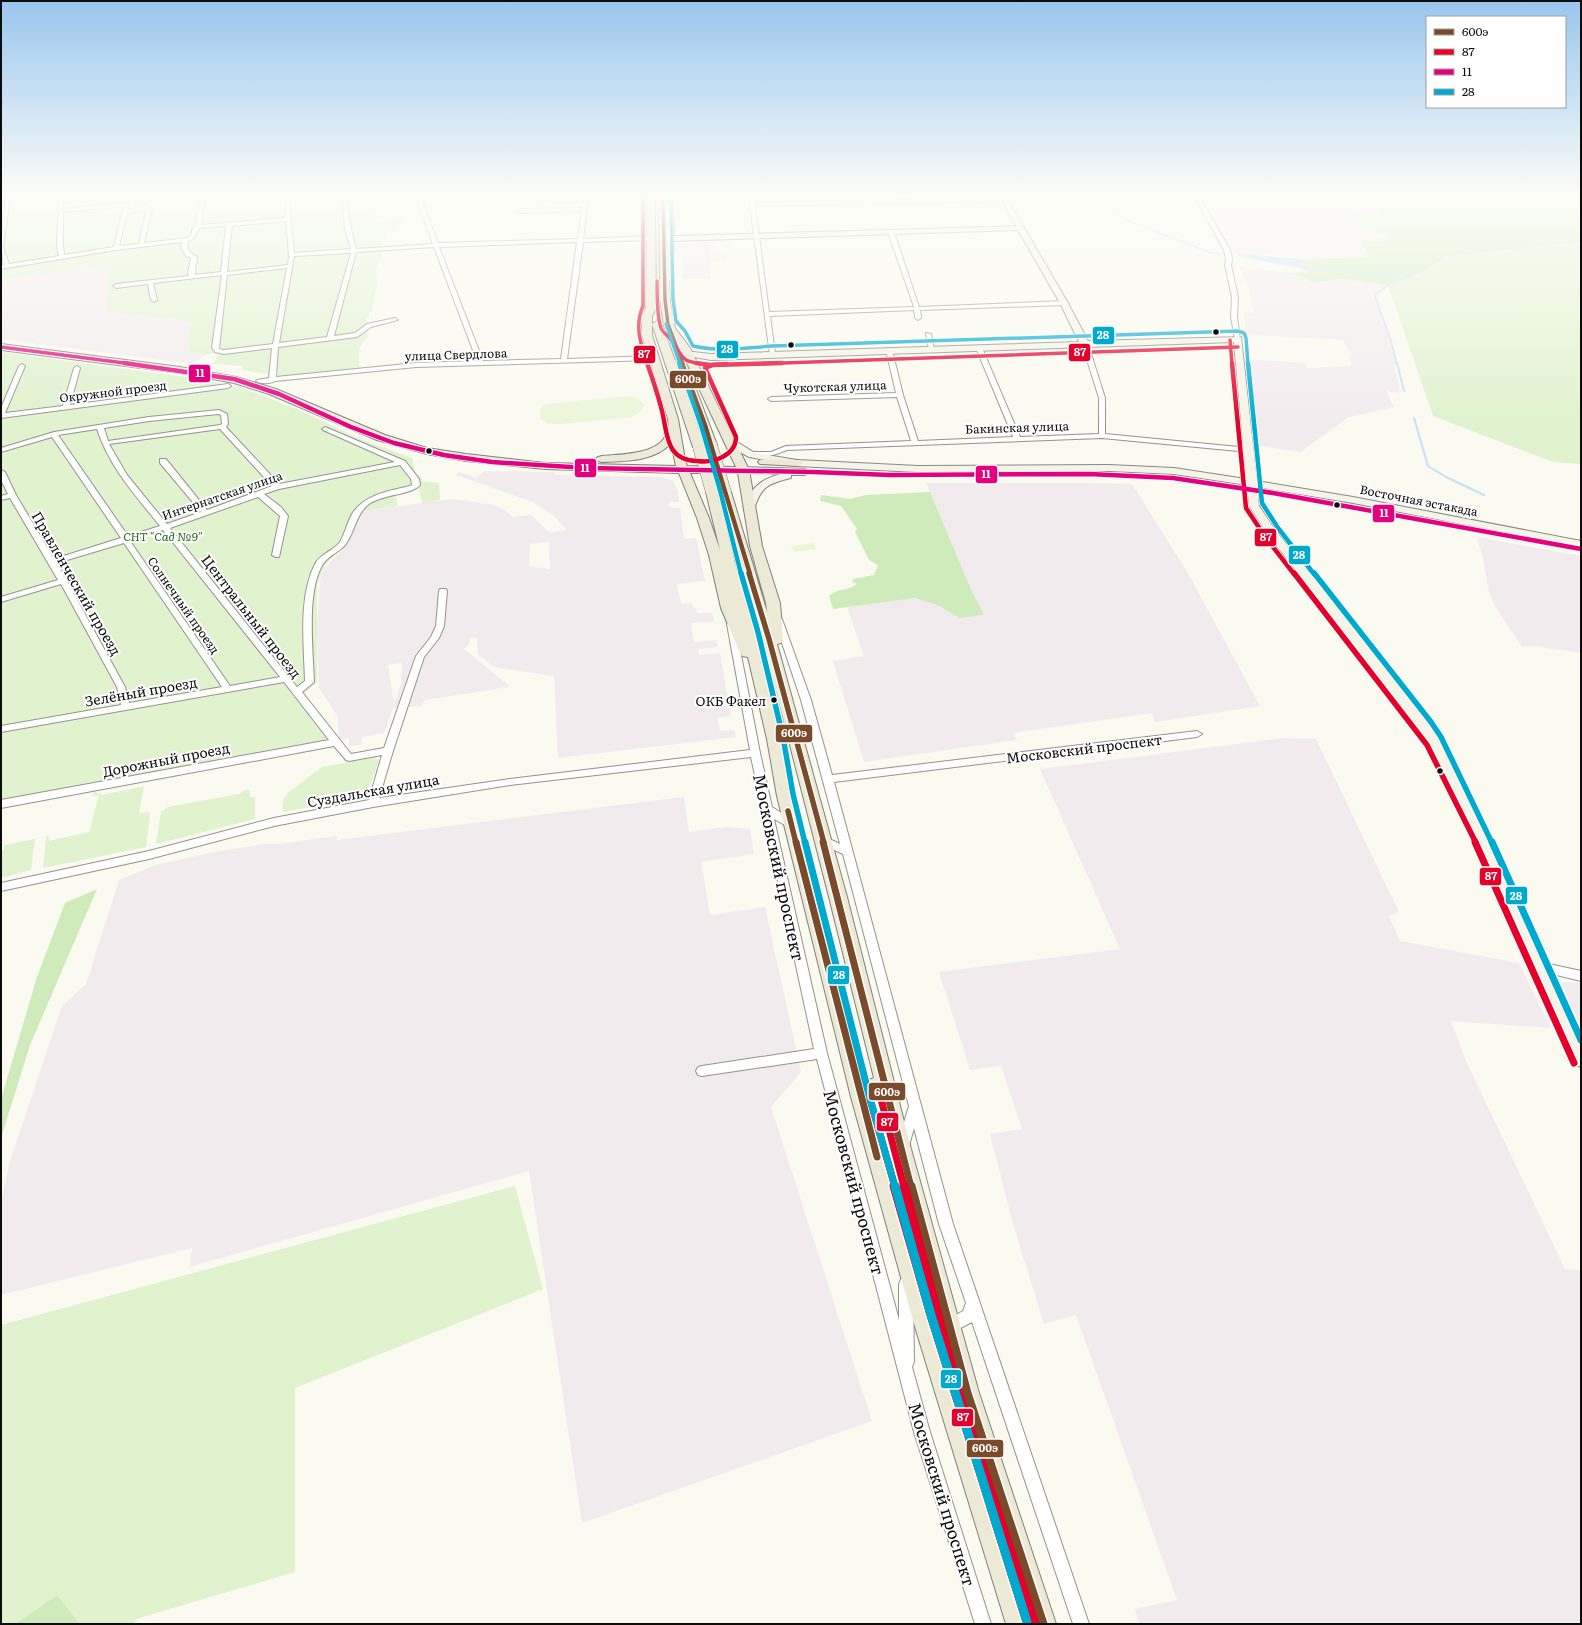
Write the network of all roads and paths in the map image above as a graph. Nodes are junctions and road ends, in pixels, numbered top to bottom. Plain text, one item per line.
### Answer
1 (224, 273) edge
2 (215, 274) edge
3 (289, 274) edge
4 (348, 274) edge
5 (448, 274) edge
6 (576, 274) edge
7 (651, 274) edge
8 (666, 274) edge
9 (761, 274) edge
10 (905, 274) edge
11 (1047, 274) edge
12 (1230, 274) edge
13 (192, 276) joint
14 (150, 282) junction
15 (116, 286) dead end
16 (154, 300) dead end
17 (1064, 304) junction
18 (650, 305) junction
19 (917, 308) junction
20 (767, 314) junction
21 (918, 318) dead end
22 (395, 320) dead end
23 (669, 326) junction
24 (928, 334) dead end
25 (330, 338) junction
26 (1238, 339) junction
27 (1, 342) edge
28 (1085, 344) junction
29 (275, 345) junction
30 (1, 347) edge
31 (979, 348) junction
32 (932, 349) junction
33 (890, 350) junction
34 (688, 353) junction
35 (772, 354) junction
36 (711, 357) junction
37 (654, 358) junction
38 (564, 361) junction
39 (481, 363) junction
40 (22, 366) dead end
41 (77, 368) dead end
42 (696, 369) junction
43 (278, 382) junction
44 (228, 386) dead end
45 (900, 395) junction
46 (771, 399) dead end
47 (66, 408) junction
48 (1, 416) edge
49 (100, 427) junction
50 (222, 427) junction
51 (675, 427) junction
52 (326, 429) dead end
53 (54, 434) junction
54 (1102, 436) junction
55 (1017, 438) junction
56 (676, 439) junction
57 (729, 440) junction
58 (915, 442) junction
59 (105, 444) junction
60 (1, 450) edge
61 (1249, 450) junction
62 (748, 453) junction
63 (596, 459) junction
64 (163, 461) dead end
65 (764, 462) joint
66 (797, 462) junction
67 (402, 463) junction
68 (681, 465) junction
69 (741, 466) junction
70 (635, 469) junction
71 (1, 472) edge
72 (813, 472) junction
73 (1252, 486) junction
74 (277, 487) junction
75 (747, 491) junction
76 (259, 494) junction
77 (692, 494) junction
78 (12, 495) junction
79 (1, 498) edge
80 (749, 510) junction
81 (206, 513) junction
82 (166, 527) junction
83 (125, 540) junction
84 (1581, 544) edge
85 (1581, 549) edge
86 (276, 555) dead end
87 (53, 562) junction
88 (64, 581) junction
89 (443, 591) dead end
90 (1, 600) edge
91 (774, 603) junction
92 (728, 608) junction
93 (779, 674) junction
94 (285, 679) junction
95 (762, 683) junction
96 (228, 690) junction
97 (296, 692) junction
98 (126, 708) junction
99 (1, 730) edge
100 (1197, 734) dead end
101 (336, 742) junction
102 (388, 751) junction
103 (755, 753) junction
104 (828, 779) junction
105 (374, 803) junction
106 (1, 804) edge
107 (767, 809) junction
108 (792, 825) junction
109 (823, 840) junction
110 (846, 851) junction
111 (1, 887) edge
112 (1540, 967) junction
113 (1581, 976) edge
114 (821, 1053) junction
115 (1581, 1060) edge
116 (702, 1071) dead end
117 (888, 1094) junction
118 (861, 1096) junction
119 (914, 1108) junction
120 (901, 1148) junction
121 (906, 1258) junction
122 (972, 1305) junction
123 (923, 1317) junction
124 (949, 1327) junction
125 (907, 1377) junction
126 (983, 1624) edge
127 (1019, 1624) edge
128 (1043, 1624) edge
129 (1081, 1624) edge

1 - 29 street
2 - 13 street
3 - 29 street
4 - 25 street
5 - 39 street
6 - 38 street
7 - 18 main road
8 - 23 main road
9 - 20 street
10 - 19 street
11 - 17 street
12 - 26 street
13 - 14 street
14 - 15 street
14 - 16 street
17 - 19 street
17 - 28 street
18 - 37 main road
18 - 95 main road, Московский проспект, bridge
19 - 20 street
19 - 21 street
20 - 35 street
22 - 25 street
23 - 34 main road
23 - 93 main road, bridge
24 - 32 street
25 - 29 street
26 - 28 street
26 - 61 street
27 - 43 main road
28 - 31 street
28 - 54 street
29 - 43 street
30 - 70 main road
31 - 32 street
31 - 55 street
32 - 33 street
33 - 35 street
33 - 45 street
34 - 36 street
34 - 42 main road
35 - 36 street
36 - 42 street
37 - 38 street, улица Свердлова
37 - 51 main road
38 - 39 street, улица Свердлова
39 - 43 street, улица Свердлова
40 - 48 street
41 - 47 street
42 - 57 main road
43 - 63 main road
44 - 47 street, Окружной проезд
45 - 46 street, Чукотская улица
45 - 58 street
47 - 48 street, Окружной проезд
49 - 50 street
49 - 53 street
49 - 59 street, Центральный проезд
50 - 59 street
50 - 74 street
51 - 56 main road
51 - 63 main road
52 - 67 street
53 - 60 street
53 - 83 street, Солнечный проезд
54 - 55 street, Бакинская улица
54 - 61 street, Бакинская улица
55 - 58 street, Бакинская улица
56 - 57 main road
56 - 68 main road
57 - 62 street
57 - 69 main road
58 - 62 street, Бакинская улица
59 - 82 street, Центральный проезд
61 - 73 street
62 - 66 street
63 - 68 main road
64 - 81 street
65 - 66 main road
65 - 69 street
66 - 73 street
67 - 74 street, Интернатская улица
67 - 97 street
68 - 69 main road
68 - 70 main road
68 - 77 main road
69 - 72 street
69 - 75 main road
70 - 77 main road
71 - 78 street, Правленческий проезд
72 - 73 street
72 - 80 street
73 - 84 street, Восточная эстакада
73 - 85 street, Восточная эстакада
73 - 112 street
74 - 76 street, Интернатская улица
75 - 77 main road
75 - 80 main road
76 - 81 street, Интернатская улица
76 - 86 street
77 - 92 main road
78 - 79 street
78 - 87 street, Правленческий проезд
80 - 91 main road
81 - 82 street, Интернатская улица
82 - 83 street, Интернатская улица
82 - 94 street, Центральный проезд
83 - 87 street, Интернатская улица
83 - 96 street, Солнечный проезд
87 - 88 street, Правленческий проезд
88 - 90 street
88 - 98 street, Правленческий проезд
89 - 102 street
91 - 93 main road
91 - 104 street
92 - 95 main road
92 - 103 street, Московский проспект
93 - 109 main road
94 - 96 street, Зелёный проезд
94 - 97 street, Центральный проезд
95 - 108 main road, Московский проспект
96 - 98 street, Зелёный проезд
97 - 101 street, Центральный проезд
98 - 99 street, Зелёный проезд
100 - 104 street, Московский проспект
101 - 102 street, Центральный проезд
101 - 106 street, Дорожный проезд
102 - 105 street
103 - 105 street, Суздальская улица
103 - 107 street, Московский проспект
104 - 110 street
105 - 111 street, Суздальская улица
107 - 108 street
107 - 114 street, Московский проспект
108 - 118 main road, Московский проспект
109 - 110 street
109 - 117 main road
110 - 119 street
112 - 113 street
112 - 115 street
114 - 116 street
114 - 125 street, Московский проспект
117 - 118 main road
117 - 120 main road
118 - 121 main road, Московский проспект
119 - 120 street
119 - 122 street
120 - 124 main road
121 - 123 main road, Московский проспект
121 - 125 street
122 - 124 street
122 - 129 street
123 - 124 main road
123 - 127 main road, Московский проспект
124 - 128 main road
125 - 126 street, Московский проспект

